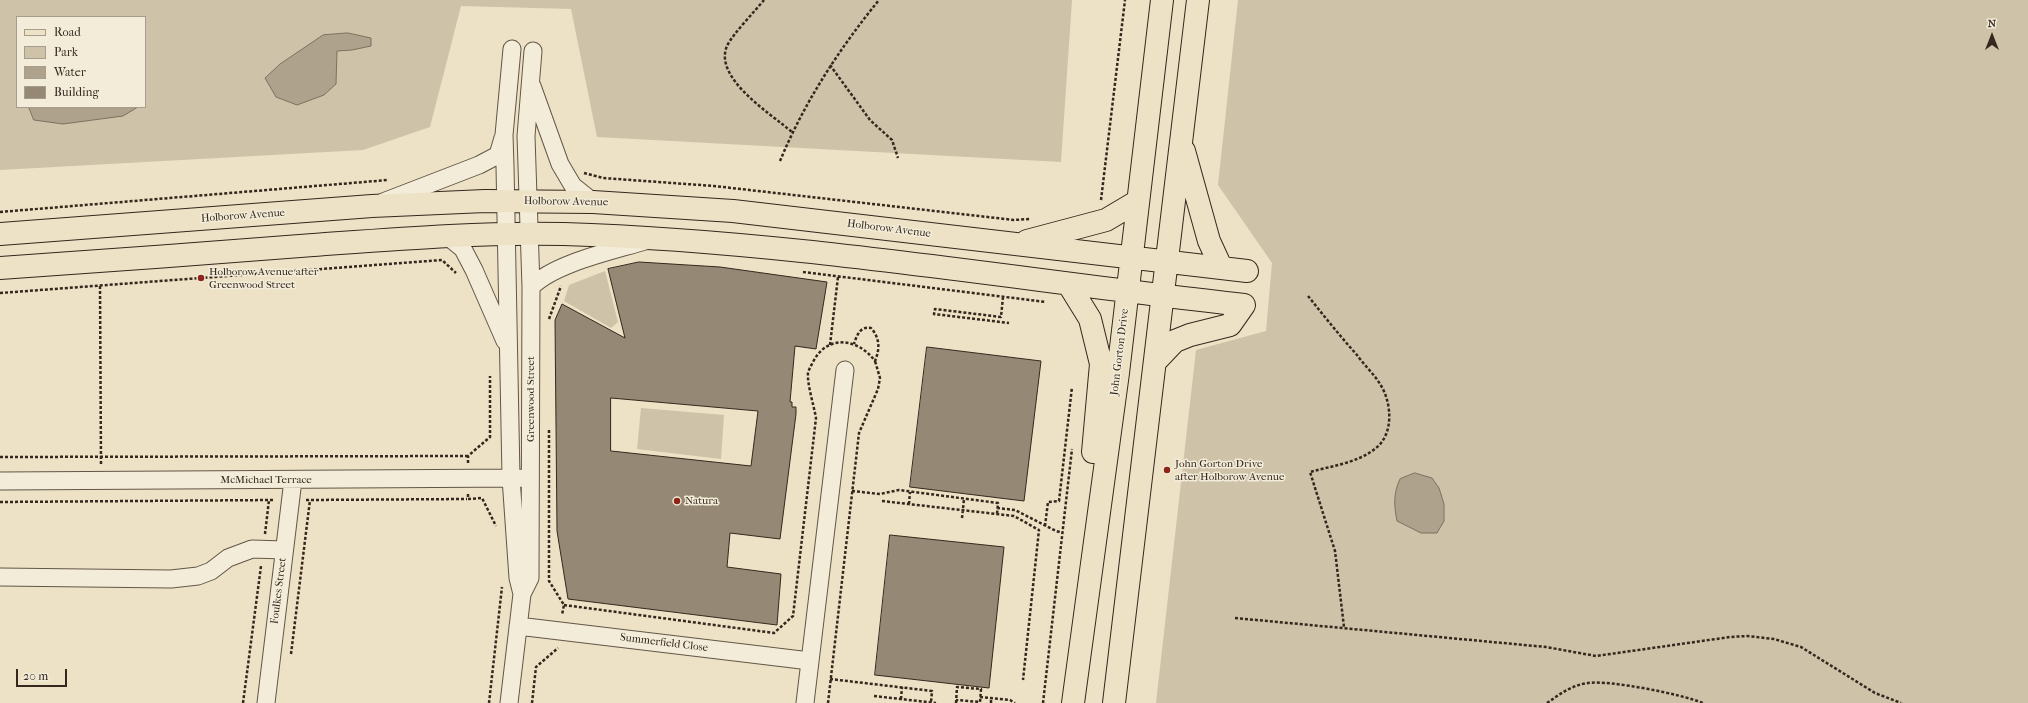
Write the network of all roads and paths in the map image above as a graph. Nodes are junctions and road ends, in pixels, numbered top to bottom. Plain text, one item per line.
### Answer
1 (764, 0) edge
2 (879, 0) edge
3 (1125, 0) edge
4 (1162, 0) edge
5 (1198, 0) edge
6 (512, 49) dead end
7 (533, 52) dead end
8 (830, 65) junction
9 (530, 80) junction
10 (792, 132) junction
11 (504, 135) junction
12 (1181, 139) junction
13 (898, 158) dead end
14 (780, 161) dead end
15 (581, 168) dead end
16 (394, 178) dead end
17 (505, 201) junction
18 (528, 201) junction
19 (1138, 201) junction
20 (594, 202) junction
21 (1101, 204) dead end
22 (372, 206) junction
23 (0, 212) edge
24 (1034, 219) dead end
25 (0, 234) edge
26 (506, 234) junction
27 (529, 234) junction
28 (447, 236) junction
29 (653, 238) junction
30 (1016, 244) junction
31 (1131, 257) junction
32 (1167, 261) junction
33 (1221, 267) junction
34 (0, 268) edge
35 (1247, 270) dead end
36 (799, 272) dead end
37 (458, 275) dead end
38 (838, 277) junction
39 (564, 279) dead end
40 (1069, 285) junction
41 (100, 286) junction
42 (531, 287) junction
43 (1127, 292) junction
44 (0, 293) edge
45 (1163, 296) junction
46 (1308, 296) dead end
47 (1003, 297) junction
48 (1050, 302) dead end
49 (1009, 323) dead end
50 (549, 326) dead end
51 (854, 344) junction
52 (830, 345) junction
53 (508, 348) junction
54 (875, 361) junction
55 (1155, 362) junction
56 (846, 370) dead end
57 (491, 371) dead end
58 (1072, 387) dead end
59 (549, 427) dead end
60 (1073, 446) dead end
61 (468, 456) junction
62 (0, 457) edge
63 (101, 457) junction
64 (468, 478) junction
65 (511, 478) junction
66 (531, 478) junction
67 (101, 480) junction
68 (293, 480) junction
69 (0, 481) edge
70 (852, 491) junction
71 (910, 492) junction
72 (468, 499) junction
73 (964, 499) junction
74 (269, 500) junction
75 (291, 500) junction
76 (310, 500) junction
77 (882, 501) dead end
78 (0, 502) edge
79 (909, 504) junction
80 (997, 508) junction
81 (963, 510) junction
82 (997, 514) junction
83 (962, 518) dead end
84 (1045, 526) junction
85 (1097, 529) junction
86 (498, 530) dead end
87 (1063, 533) junction
88 (263, 548) junction
89 (284, 550) junction
90 (0, 577) edge
91 (501, 583) dead end
92 (522, 594) junction
93 (564, 606) junction
94 (1235, 618) dead end
95 (518, 626) junction
96 (1344, 627) junction
97 (560, 631) junction
98 (290, 656) dead end
99 (810, 661) junction
100 (830, 679) junction
101 (1023, 680) dead end
102 (902, 687) junction
103 (874, 696) dead end
104 (980, 697) junction
105 (991, 698) junction
106 (901, 699) junction
107 (956, 701) edge
108 (931, 702) edge
109 (243, 703) edge
110 (266, 703) edge
111 (489, 703) edge
112 (509, 703) edge
113 (532, 703) edge
114 (805, 703) edge
115 (828, 703) edge
116 (936, 703) edge
117 (991, 703) edge
118 (1015, 703) edge
119 (1043, 703) edge
120 (1073, 703) edge
121 (1114, 703) edge
122 (1547, 703) edge
123 (1703, 703) edge
124 (1901, 703) edge

1 - 10 path
2 - 8 path
3 - 21 path
4 - 19 main road, John Gorton Drive
5 - 12 main road
6 - 11 street
7 - 9 street, Greenwood Street
8 - 10 path
8 - 13 path
9 - 18 street, Greenwood Street
9 - 20 street
10 - 14 path
11 - 17 street, Greenwood Street
11 - 22 street
12 - 32 main road
12 - 33 main road
15 - 24 path
16 - 23 path
17 - 18 main road, Holborow Avenue
17 - 22 main road, Holborow Avenue
17 - 26 street, Greenwood Street
18 - 20 main road, Holborow Avenue
18 - 27 street, Greenwood Street
19 - 30 main road
19 - 31 main road, John Gorton Drive
20 - 30 main road, Holborow Avenue
22 - 25 main road, Holborow Avenue
26 - 27 main road
26 - 28 main road
26 - 53 street, Greenwood Street
27 - 29 main road
27 - 42 street, Greenwood Street
28 - 34 main road
28 - 53 street
29 - 40 main road
29 - 42 street
30 - 31 main road, Holborow Avenue
31 - 32 main road, Holborow Avenue
31 - 43 main road, John Gorton Drive
32 - 33 main road, Holborow Avenue
32 - 45 main road
33 - 35 main road, Holborow Avenue
36 - 38 path
37 - 41 path
38 - 47 path
38 - 52 path
39 - 50 path
40 - 43 main road
40 - 85 main road
41 - 44 path
41 - 63 path
42 - 66 street, Greenwood Street
43 - 45 main road
43 - 85 main road, John Gorton Drive
45 - 55 main road
45 - 55 main road
46 - 96 path
47 - 48 path
47 - 49 path
51 - 52 path
51 - 54 path
51 - 54 path
52 - 93 path
53 - 65 street, Greenwood Street
54 - 70 path
55 - 121 main road
56 - 99 street
57 - 61 path
58 - 84 path
59 - 93 path
60 - 87 path
61 - 63 path
61 - 64 path
62 - 63 path
63 - 67 path
64 - 65 street, McMichael Terrace
64 - 68 street, McMichael Terrace
64 - 72 path
65 - 66 street, McMichael Terrace
65 - 92 street, Greenwood Street
66 - 92 street, Greenwood Street
67 - 68 street, McMichael Terrace
67 - 69 street, McMichael Terrace
68 - 75 street, Foulkes Street
70 - 71 path
70 - 100 path
71 - 73 path
71 - 79 path
72 - 76 path
72 - 86 path
73 - 80 path
73 - 81 path
74 - 75 path
74 - 78 path
74 - 88 path
75 - 76 path
75 - 89 street, Foulkes Street
76 - 98 path
77 - 79 path
79 - 81 path
80 - 82 path
80 - 84 path
81 - 82 path
81 - 83 path
82 - 101 path
84 - 87 path
85 - 120 main road, John Gorton Drive
87 - 119 path
88 - 89 street
88 - 90 street
88 - 109 path
89 - 110 street, Foulkes Street
91 - 111 path
92 - 95 street, Greenwood Street
93 - 97 path
94 - 96 path
95 - 97 street, Summerfield Close
95 - 112 street, Greenwood Street
96 - 124 path
97 - 99 street, Summerfield Close
97 - 113 path
99 - 114 street
100 - 102 path
100 - 115 path
102 - 106 path
102 - 108 path
103 - 106 path
104 - 105 path
104 - 107 path
104 - 107 path
105 - 117 path
105 - 118 path
106 - 108 path
108 - 116 path
122 - 123 path

